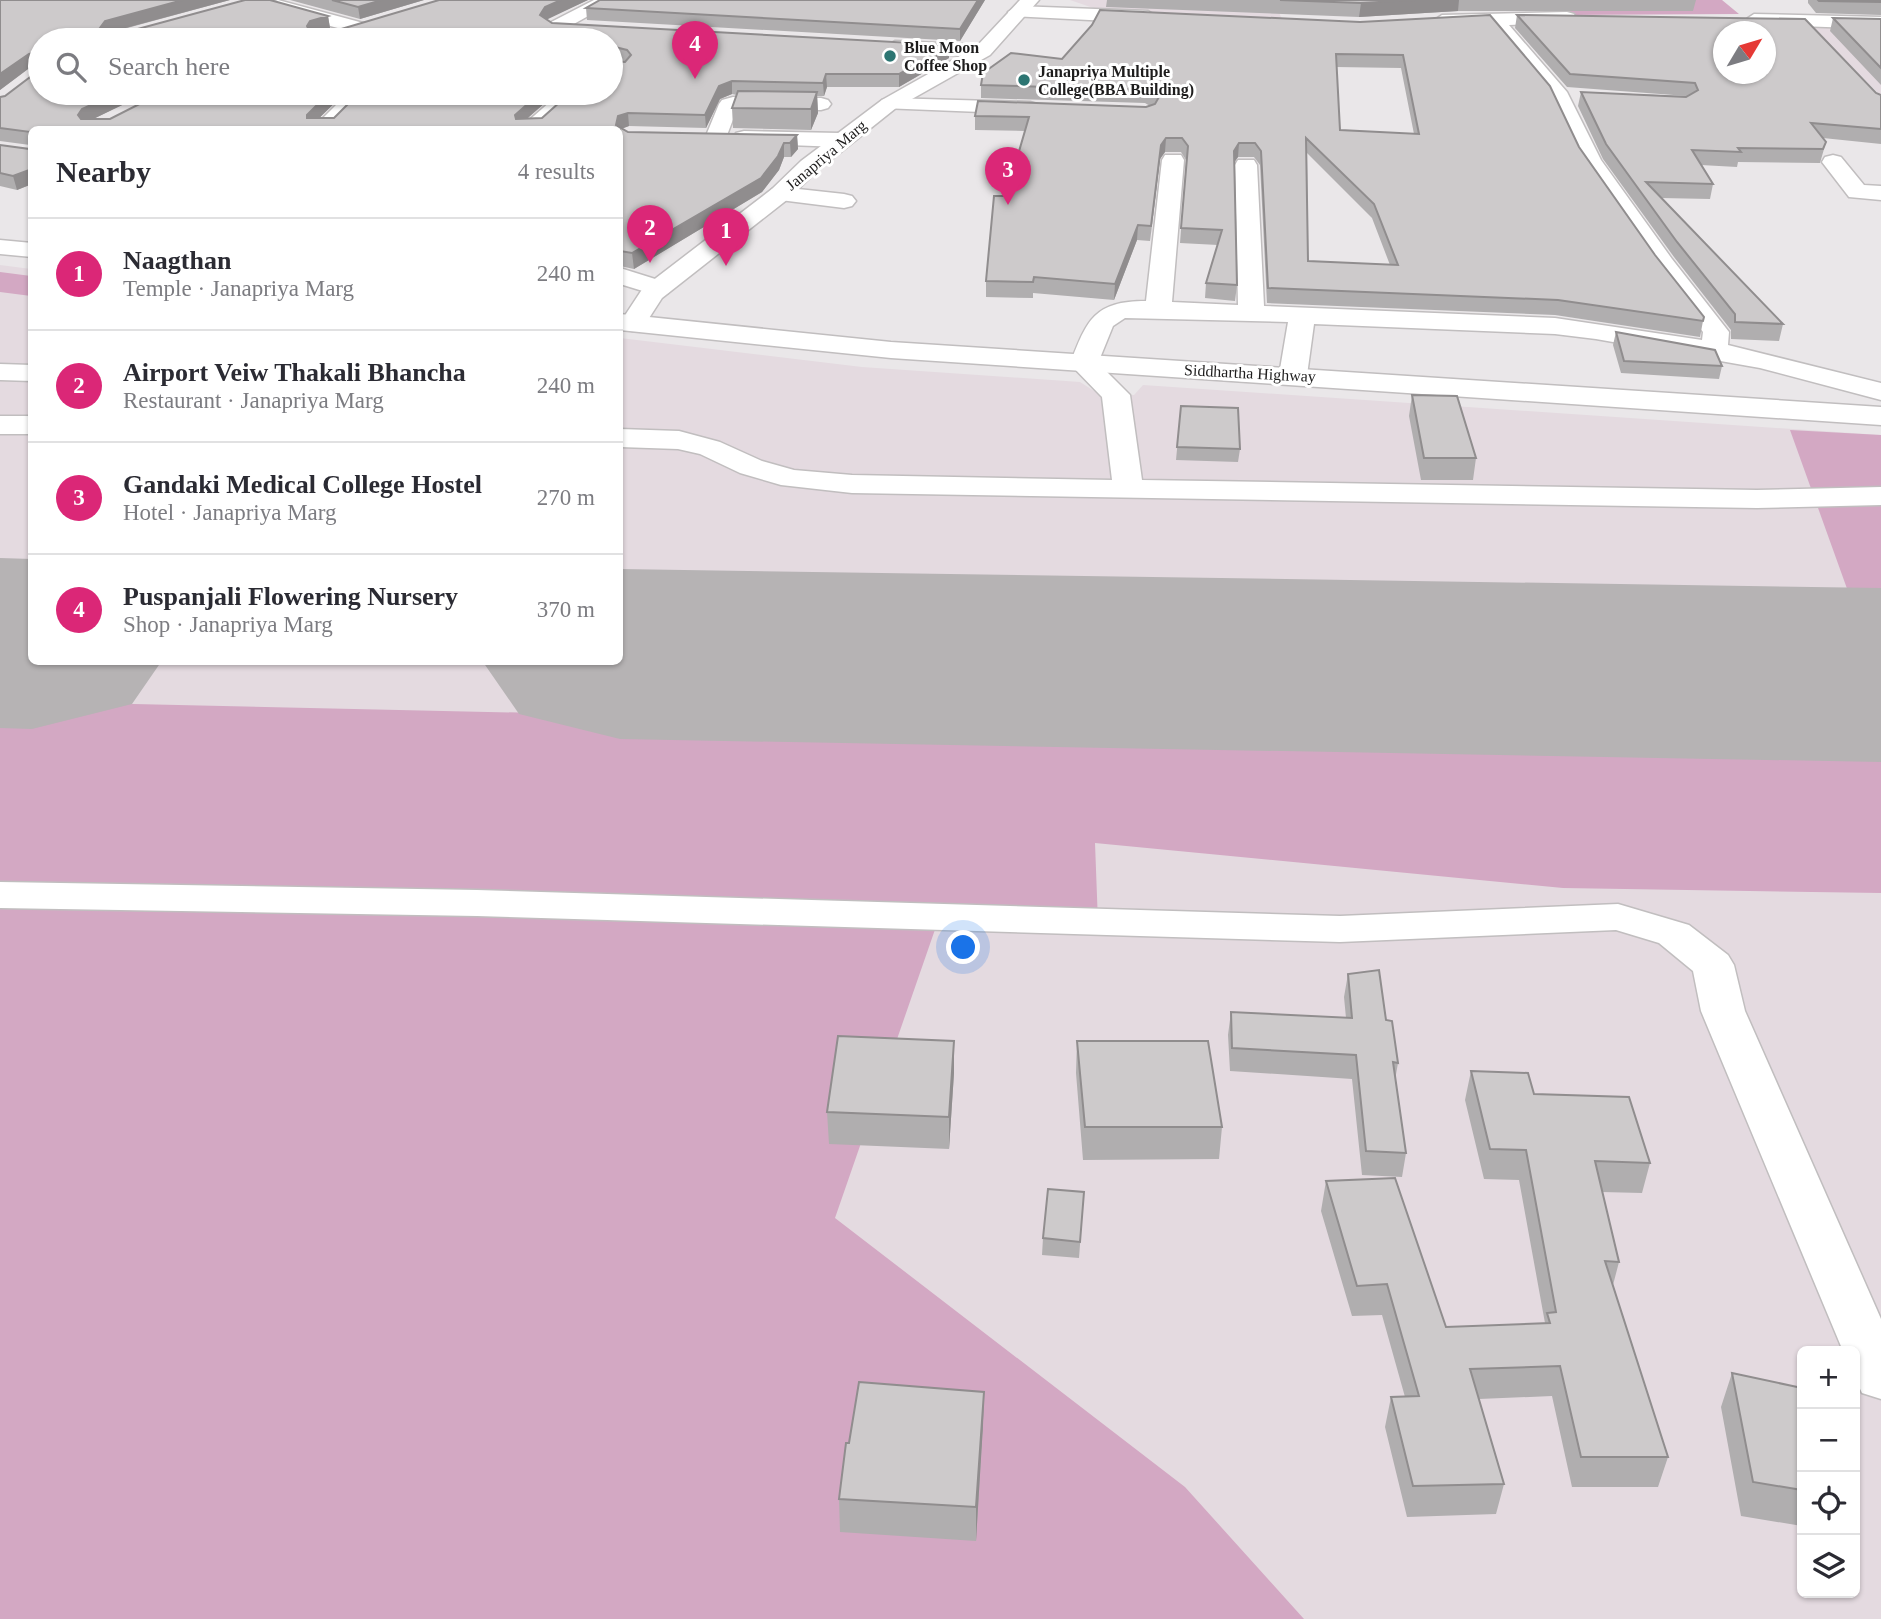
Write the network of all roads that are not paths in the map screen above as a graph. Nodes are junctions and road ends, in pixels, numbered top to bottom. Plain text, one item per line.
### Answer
1 (261, 0) edge
2 (608, 0) edge
3 (1023, 6) edge
4 (1162, 17) edge
5 (1581, 18) edge
6 (1494, 19) junction
7 (1732, 19) edge
8 (383, 21) edge
9 (1806, 21) junction
10 (1420, 23) edge
11 (1881, 23) edge
12 (554, 26) junction
13 (360, 28) joint
14 (551, 28) edge
15 (575, 28) edge
16 (1822, 38) edge
17 (872, 45) edge
18 (983, 51) junction
19 (1560, 96) junction
20 (1587, 97) edge
21 (821, 104) dead end
22 (889, 104) junction
23 (347, 105) edge
24 (558, 105) edge
25 (1051, 109) edge
26 (325, 126) edge
27 (532, 126) edge
28 (691, 137) edge
29 (716, 138) junction
30 (840, 141) junction
31 (1173, 160) dead end
32 (1833, 162) dead end
33 (1246, 165) dead end
34 (1881, 193) edge
35 (780, 194) junction
36 (844, 201) dead end
37 (0, 247) edge
38 (28, 250) edge
39 (623, 277) edge
40 (659, 288) junction
41 (1158, 309) junction
42 (1251, 314) junction
43 (1302, 316) junction
44 (626, 323) edge
45 (1714, 348) junction
46 (1084, 364) junction
47 (0, 372) edge
48 (28, 373) edge
49 (1293, 375) junction
50 (1881, 392) edge
51 (1881, 416) edge
52 (0, 425) edge
53 (28, 425) edge
54 (623, 438) edge
55 (1128, 489) junction
56 (1881, 496) edge
57 (0, 895) edge
58 (1881, 1378) edge

1 - 13 main road
2 - 12 main road
3 - 4 main road
3 - 18 main road, Janapriya Marg
5 - 6 main road
6 - 10 main road
6 - 19 main road
7 - 9 main road
8 - 13 main road
9 - 11 main road
9 - 16 main road
12 - 14 main road
12 - 15 main road
17 - 18 main road
18 - 22 main road, Janapriya Marg
19 - 20 main road
19 - 45 main road
21 - 29 main road
22 - 25 main road
22 - 30 main road, Janapriya Marg
23 - 26 main road
24 - 27 main road
28 - 29 main road
29 - 30 main road
30 - 35 main road, Janapriya Marg
31 - 41 main road
32 - 34 main road
33 - 42 main road
35 - 36 main road
35 - 40 main road, Janapriya Marg
37 - 38 main road
39 - 40 main road
40 - 44 main road, Janapriya Marg
41 - 42 main road
41 - 46 main road
42 - 43 main road
43 - 45 main road
43 - 49 main road
44 - 46 main road, Siddhartha Highway
45 - 50 main road
46 - 49 main road, Siddhartha Highway
46 - 55 main road
47 - 48 main road
49 - 51 main road, Siddhartha Highway
52 - 53 main road
54 - 55 main road
55 - 56 main road
57 - 58 main road

